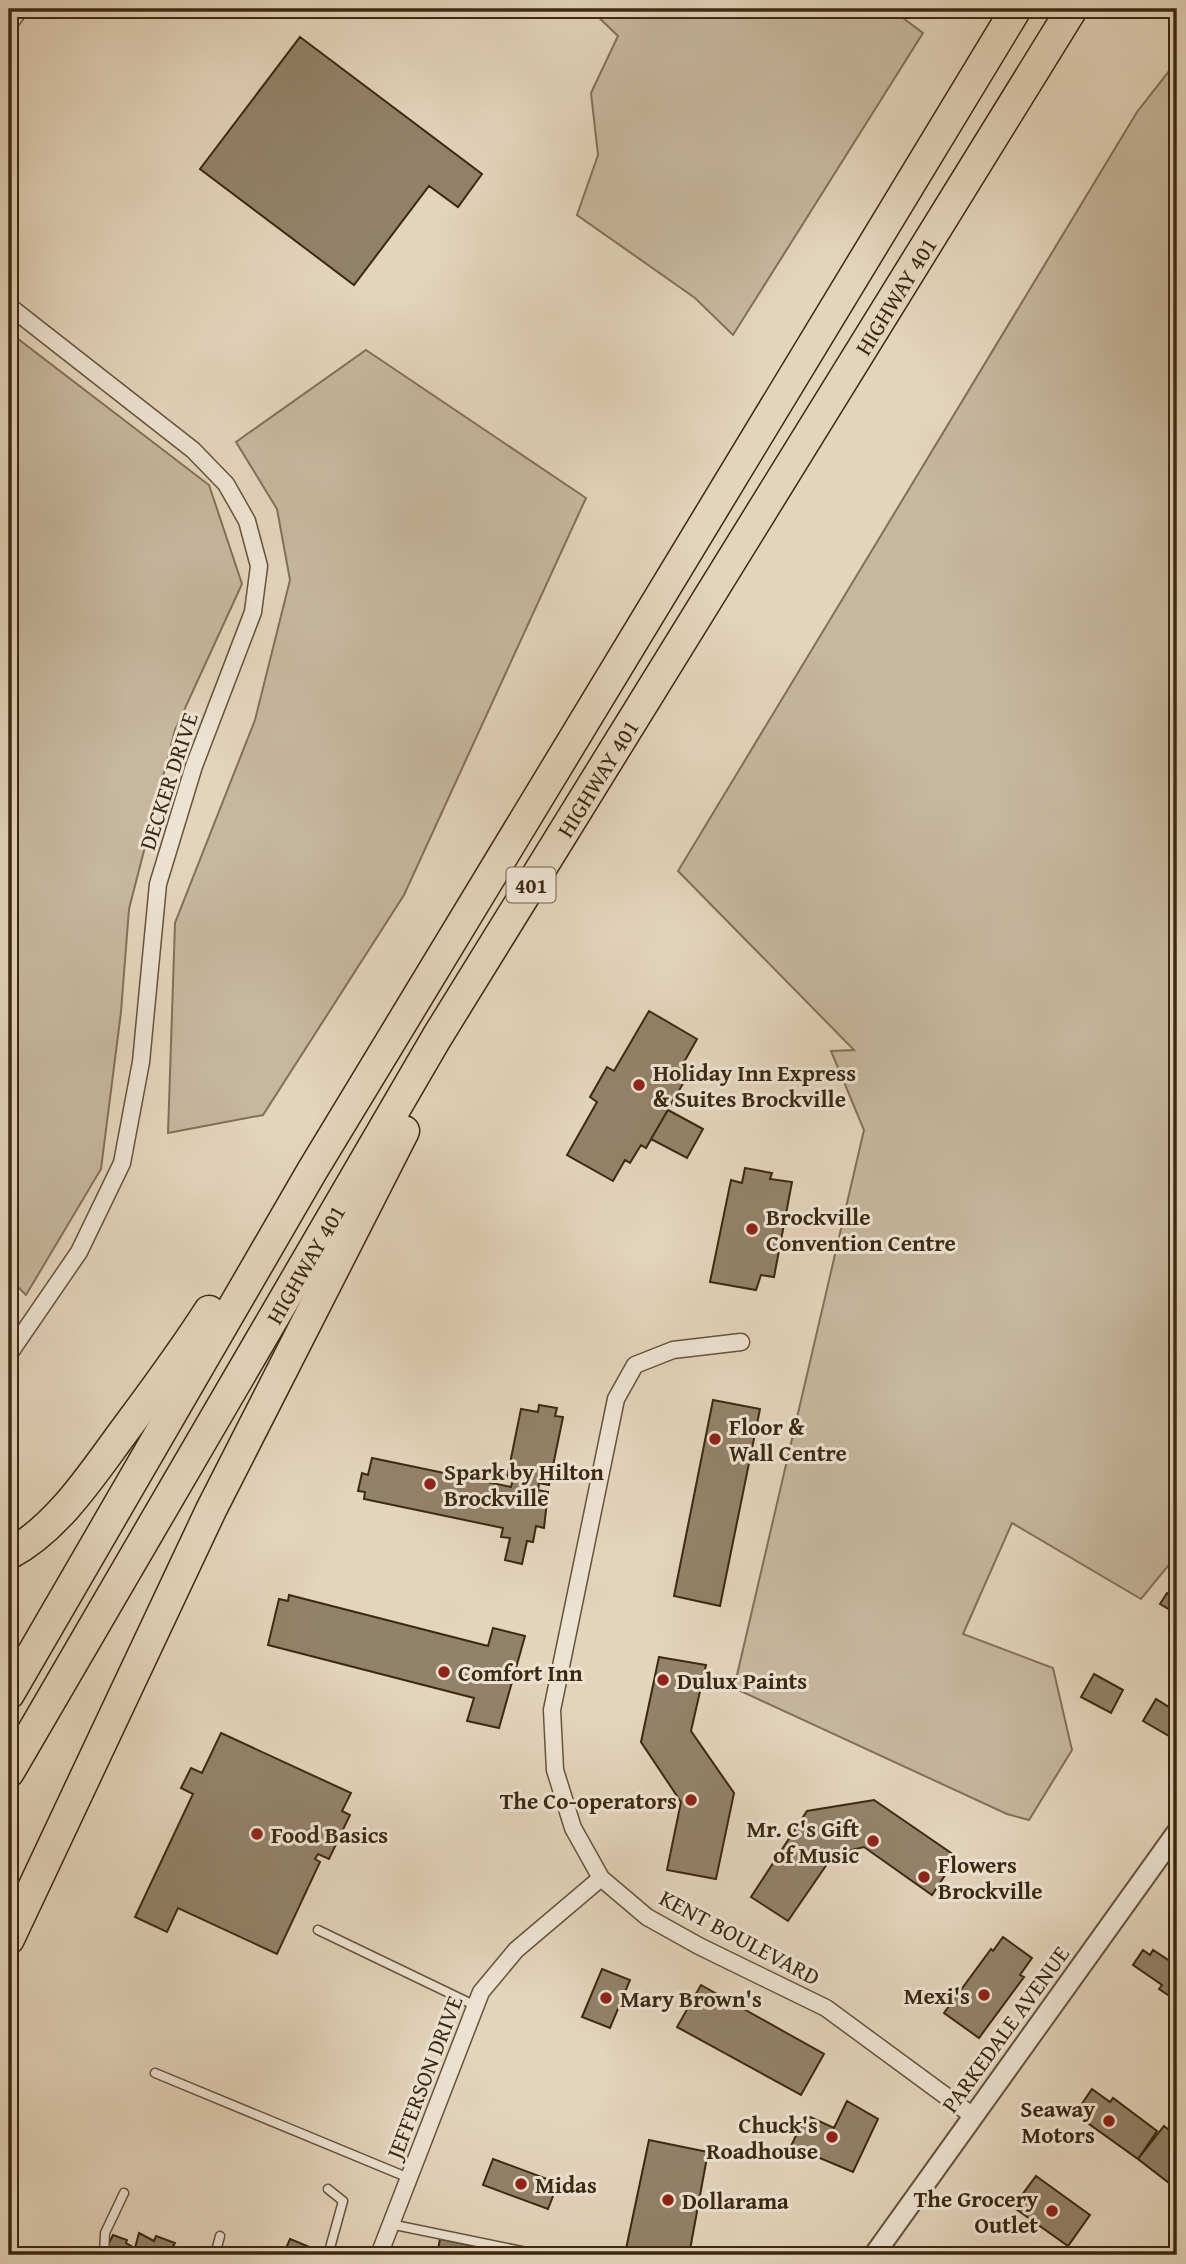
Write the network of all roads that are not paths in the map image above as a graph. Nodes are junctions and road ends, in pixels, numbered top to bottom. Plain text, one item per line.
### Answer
1 (20, 9) edge
2 (1016, 9) edge
3 (1072, 9) edge
4 (9, 24) edge
5 (9, 306) edge
6 (437, 1037) junction
7 (312, 1171) junction
8 (741, 1342) dead end
9 (9, 1354) edge
10 (9, 1554) edge
11 (9, 1694) edge
12 (9, 1772) edge
13 (1177, 1832) edge
14 (601, 1878) junction
15 (318, 1930) dead end
16 (9, 1939) edge
17 (476, 2006) junction
18 (155, 2073) dead end
19 (972, 2116) junction
20 (409, 2178) junction
21 (328, 2189) dead end
22 (124, 2193) dead end
23 (390, 2224) junction
24 (220, 2236) dead end
25 (104, 2255) edge
26 (215, 2255) edge
27 (328, 2255) edge
28 (379, 2255) edge
29 (541, 2255) edge
30 (874, 2255) edge

1 - 4 street
2 - 7 highway, HIGHWAY 401 / 401
3 - 6 highway, HIGHWAY 401 / 401
5 - 9 street, DECKER DRIVE
6 - 12 highway, HIGHWAY 401 / 401
6 - 16 highway
7 - 10 highway
7 - 11 highway, HIGHWAY 401 / 401
8 - 14 street, KENT BOULEVARD
13 - 19 street, PARKEDALE AVENUE
14 - 17 street, JEFFERSON DRIVE
14 - 19 street, KENT BOULEVARD
15 - 17 lane
17 - 20 street, JEFFERSON DRIVE
18 - 20 lane
19 - 30 street, PARKEDALE AVENUE
20 - 23 street, JEFFERSON DRIVE
21 - 27 lane
22 - 25 lane
23 - 28 street, JEFFERSON DRIVE
23 - 29 lane
24 - 26 lane

